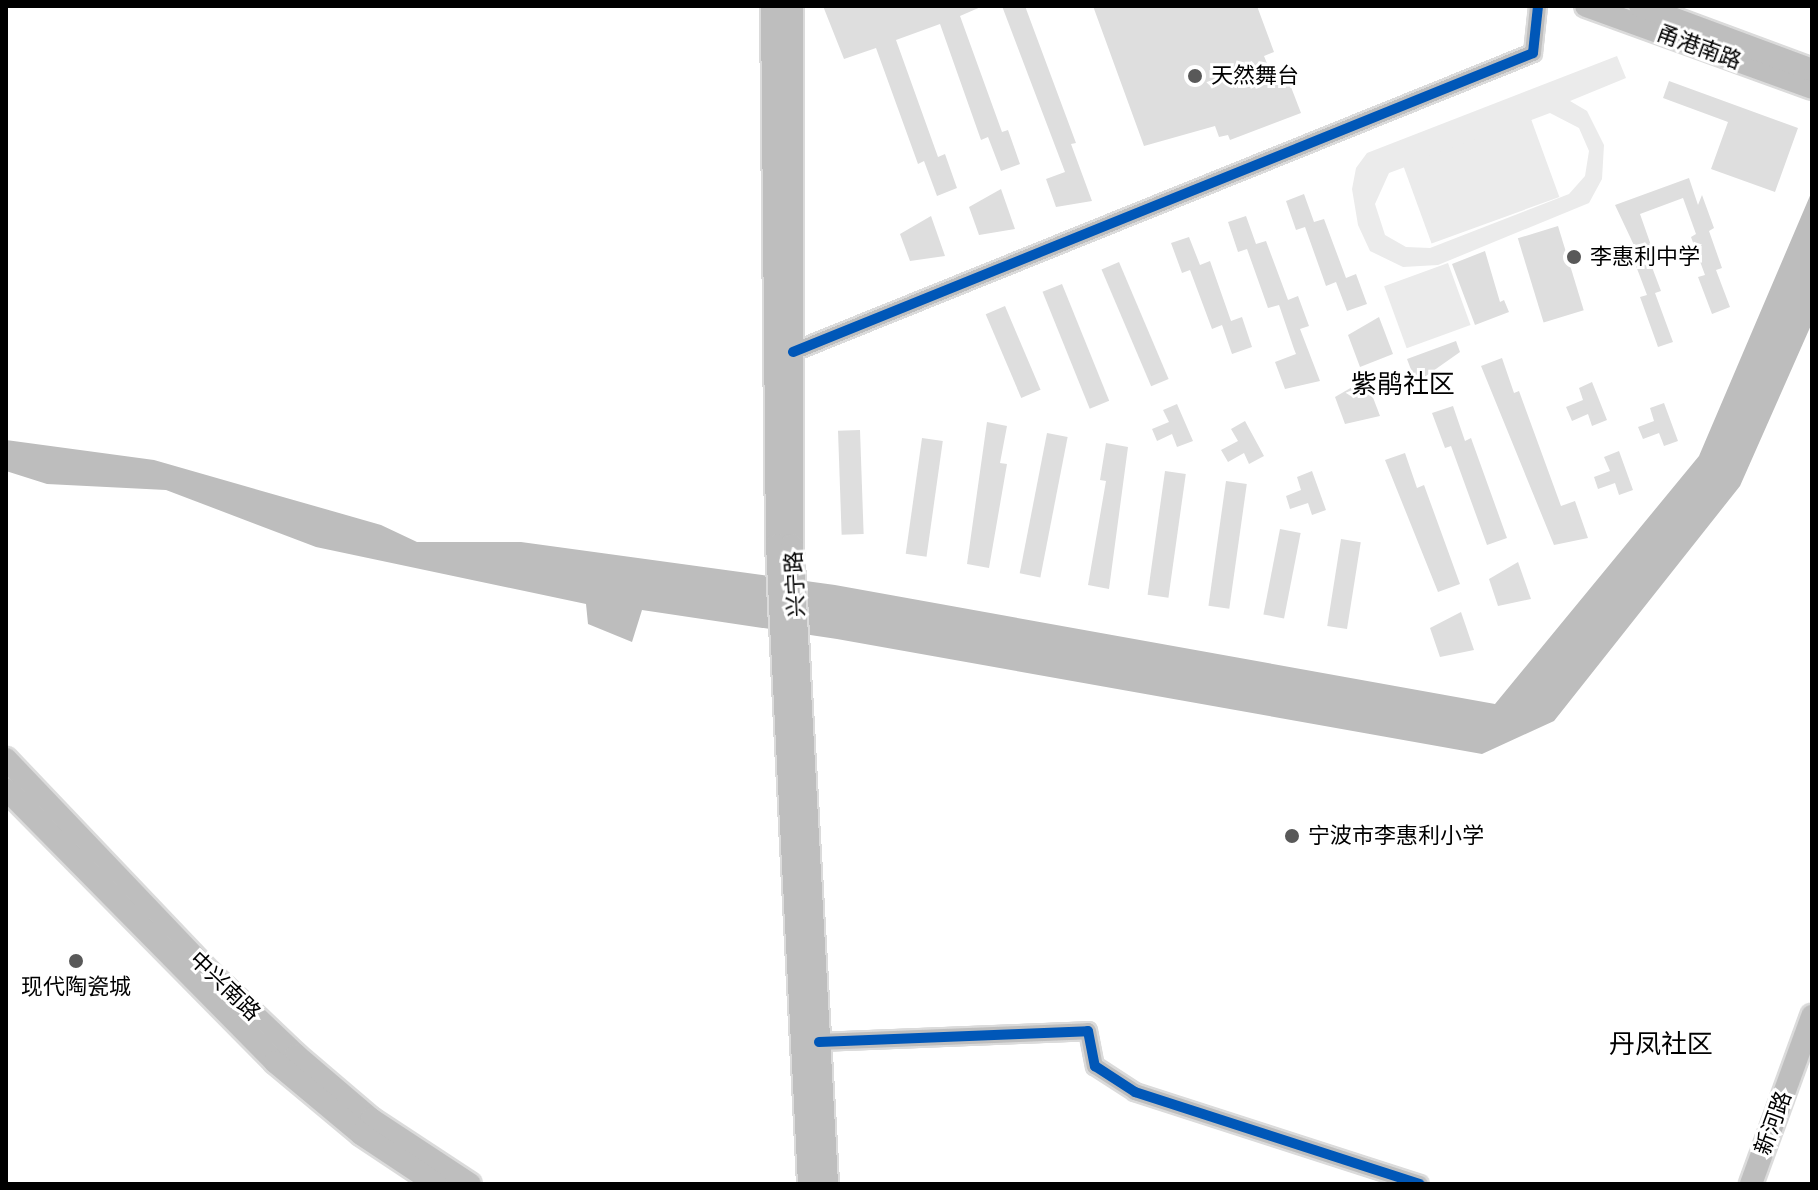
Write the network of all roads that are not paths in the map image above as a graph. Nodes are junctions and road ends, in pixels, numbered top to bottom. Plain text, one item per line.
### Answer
1 (772, 6) edge
2 (792, 6) edge
3 (1538, 6) edge
4 (1586, 6) edge
5 (1640, 6) edge
6 (1812, 70) edge
7 (1812, 88) edge
8 (793, 352) junction
9 (785, 545) junction
10 (792, 702) junction
11 (6, 759) edge
12 (6, 789) edge
13 (1812, 1016) edge
14 (819, 1042) junction
15 (366, 1126) junction
16 (806, 1129) junction
17 (828, 1177) edge
18 (436, 1184) edge
19 (470, 1184) edge
20 (795, 1184) edge
21 (809, 1184) edge
22 (1419, 1184) edge
23 (1751, 1184) edge

1 - 9 main road, 兴宁路
2 - 8 main road, 兴宁路
3 - 8 street
4 - 7 main road, 甬港南路
5 - 6 main road, 甬港南路
8 - 9 main road, 兴宁路
9 - 10 main road, 兴宁路
10 - 14 main road, 兴宁路
10 - 16 main road, 兴宁路
11 - 15 main road, 中兴南路
12 - 15 main road, 中兴南路
13 - 23 main road, 新河路
14 - 17 main road, 兴宁路
14 - 22 street
15 - 18 main road, 中兴南路
15 - 19 main road, 中兴南路
16 - 20 main road, 兴宁路
16 - 21 main road, 兴宁路

